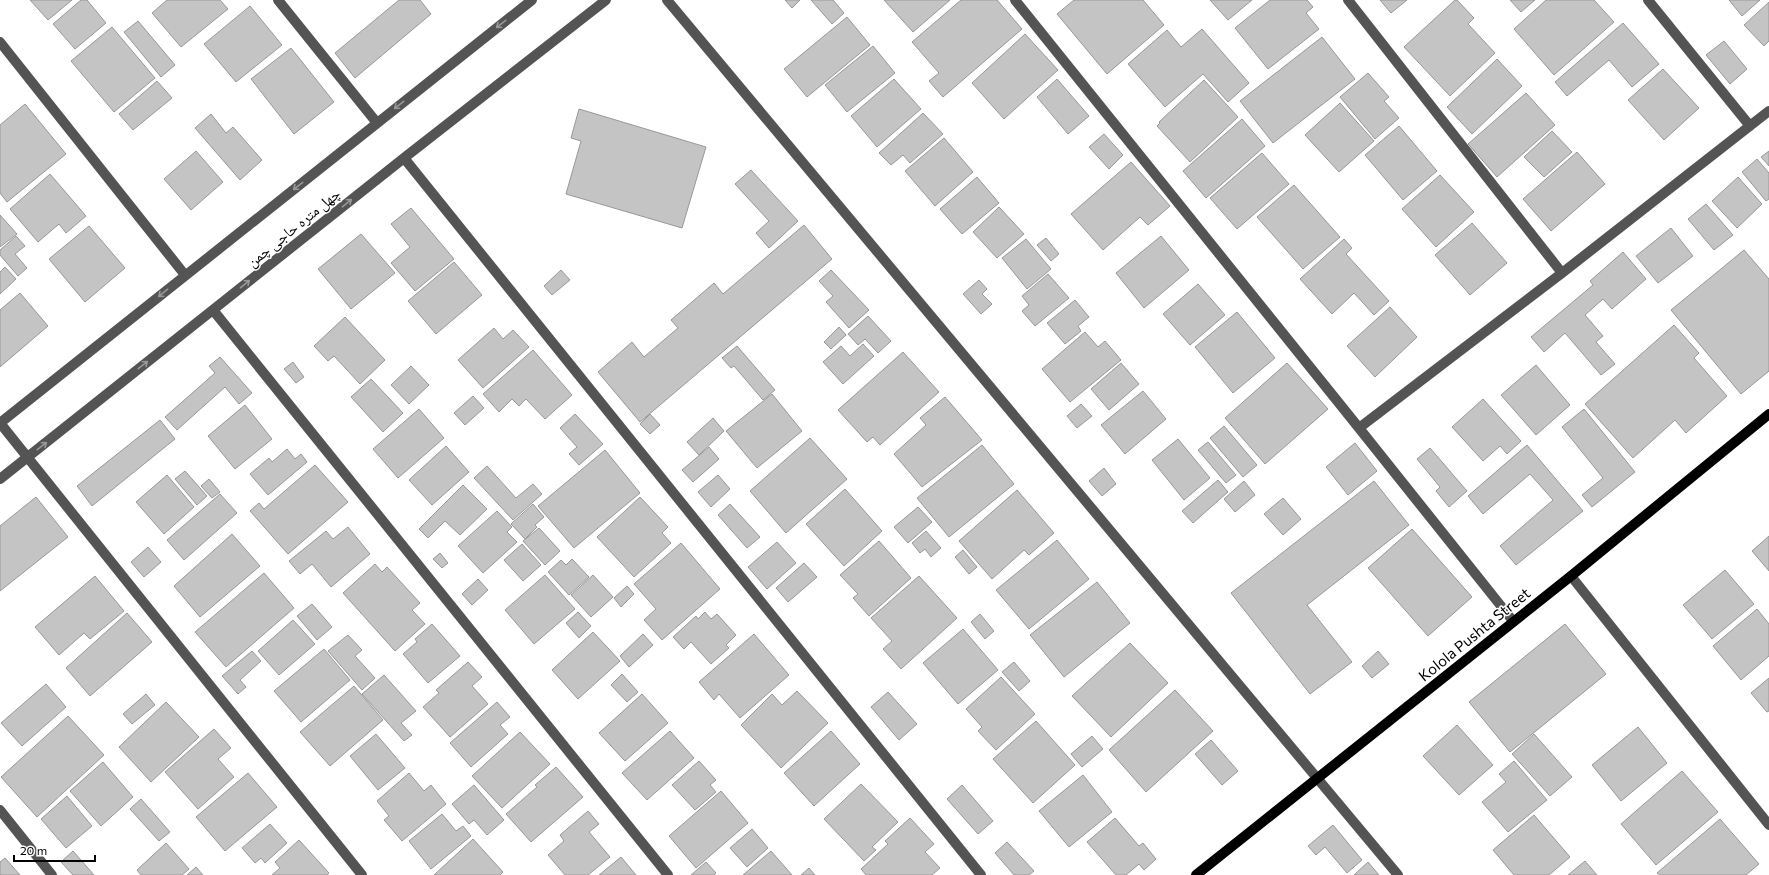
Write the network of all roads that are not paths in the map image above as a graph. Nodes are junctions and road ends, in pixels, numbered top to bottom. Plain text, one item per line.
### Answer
1 (278, 0) edge
2 (532, 0) edge
3 (606, 0) edge
4 (667, 0) edge
5 (1015, 0) edge
6 (1348, 0) edge
7 (1648, 0) edge
8 (0, 42) edge
9 (1769, 111) edge
10 (377, 123) junction
11 (1750, 126) junction
12 (404, 158) junction
13 (1562, 273) junction
14 (186, 275) junction
15 (213, 310) junction
16 (1769, 414) edge
17 (0, 423) edge
18 (1359, 428) junction
19 (27, 457) junction
20 (0, 479) edge
21 (1571, 576) junction
22 (1513, 622) junction
23 (1317, 778) junction
24 (0, 810) edge
25 (1769, 825) edge
26 (52, 875) edge
27 (362, 875) edge
28 (668, 875) edge
29 (981, 875) edge
30 (1196, 875) edge
31 (1398, 875) edge

1 - 10 street
2 -> 10 street, چهل متره حاجی چمن
3 - 12 street, چهل متره حاجی چمن
4 - 23 street
5 - 18 street
6 - 13 street
7 - 11 street
8 - 14 street
9 - 11 street
10 -> 14 street, چهل متره حاجی چمن
11 - 13 street
15 -> 12 street, چهل متره حاجی چمن
12 - 29 street
13 - 18 street
14 -> 17 street, چهل متره حاجی چمن
19 -> 15 street, چهل متره حاجی چمن
15 - 28 street
16 - 21 main road, Kolola Pushta Street
17 - 19 street
18 - 22 street
19 - 20 street, چهل متره حاجی چمن
19 - 27 street
21 - 22 main road, Kolola Pushta Street
21 - 25 street
22 - 23 main road, Kolola Pushta Street
23 - 30 main road, Kolola Pushta Street
23 - 31 street
24 - 26 street

